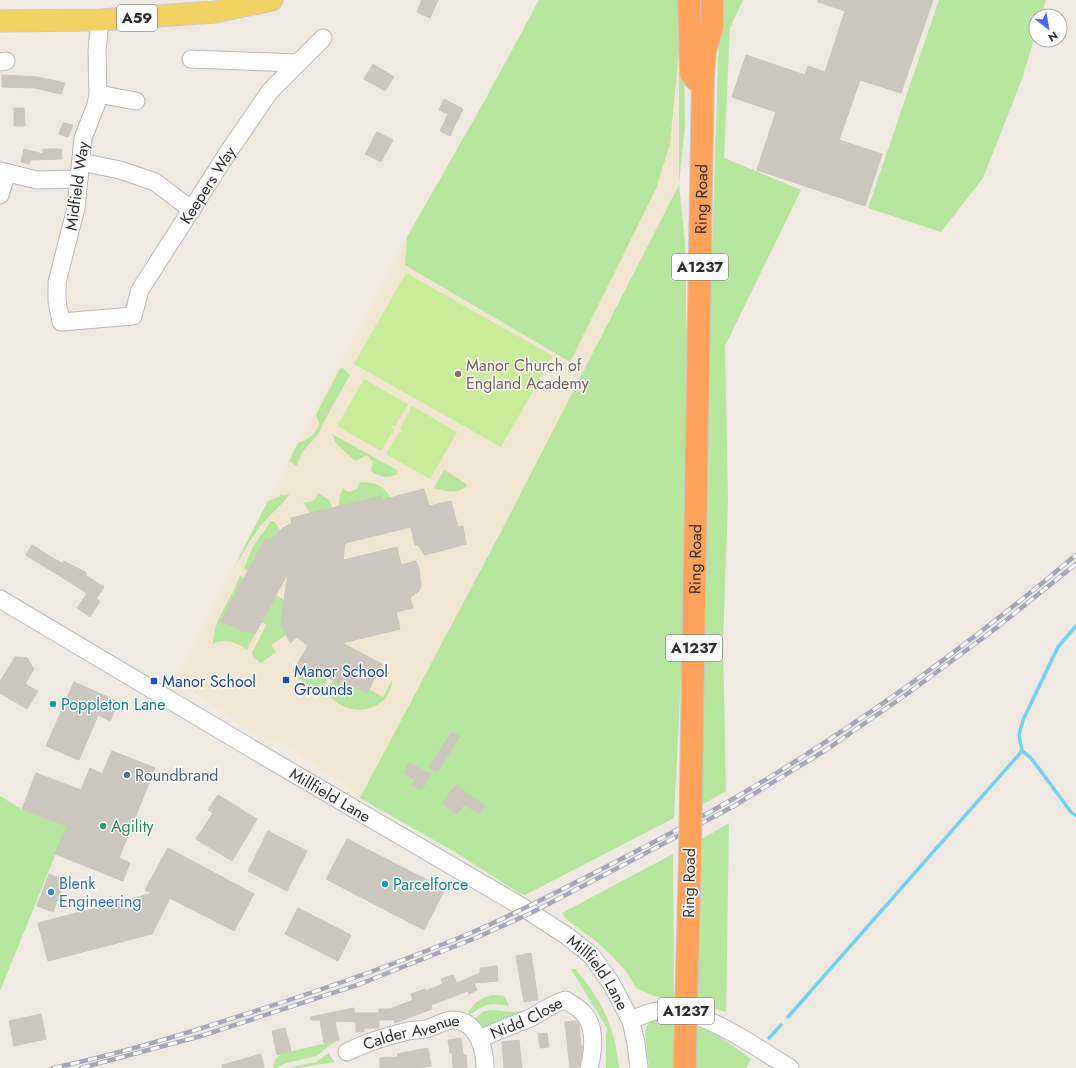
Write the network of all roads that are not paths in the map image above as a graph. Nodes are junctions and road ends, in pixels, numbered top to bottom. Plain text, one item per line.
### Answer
1 (272, 0) edge
2 (689, 0) edge
3 (699, 0) edge
4 (712, 0) edge
5 (96, 20) junction
6 (0, 22) edge
7 (323, 38) dead end
8 (705, 51) junction
9 (191, 59) dead end
10 (298, 63) junction
11 (703, 92) junction
12 (98, 94) junction
13 (136, 101) dead end
14 (81, 162) junction
15 (4, 172) edge
16 (79, 179) junction
17 (0, 195) edge
18 (192, 210) junction
19 (133, 316) joint
20 (0, 599) edge
21 (631, 1021) junction
22 (480, 1039) junction
23 (353, 1054) dead end
24 (685, 1059) edge
25 (486, 1068) edge
26 (589, 1068) edge
27 (639, 1068) edge
28 (790, 1068) edge

1 - 5 main road, A59
2 - 11 highway
3 - 8 highway, Ring Road / A1237
4 - 8 highway, Ring Road / A1237
5 - 6 main road, A59
5 - 12 street, Midfield Way
7 - 10 street, Keepers Way
8 - 11 highway, Ring Road / A1237
9 - 10 street
10 - 18 street, Keepers Way
11 - 24 highway, Ring Road / A1237, bridge
12 - 13 street
12 - 14 street, Midfield Way
14 - 16 street, Midfield Way
14 - 18 street
15 - 16 street
15 - 17 street
16 - 19 street, Midfield Way
18 - 19 street, Keepers Way
20 - 21 street, Millfield Lane
21 - 27 street, Millfield Lane
21 - 28 street, Millfield Lane
22 - 23 street, Calder Avenue
22 - 25 street, Calder Avenue
22 - 26 street, Nidd Close

